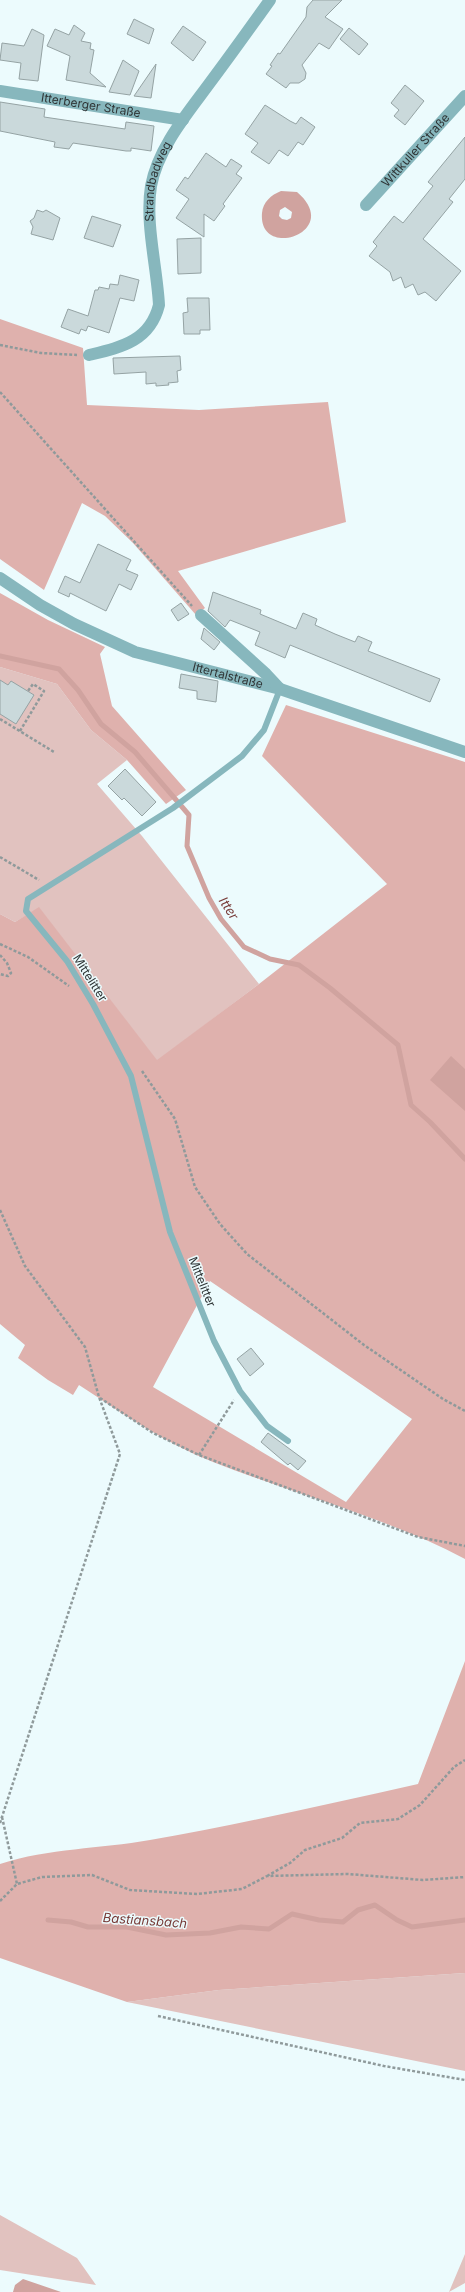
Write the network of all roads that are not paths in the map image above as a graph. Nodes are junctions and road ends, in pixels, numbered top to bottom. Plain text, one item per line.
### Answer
1 (270, 0) edge
2 (0, 91) edge
3 (465, 96) edge
4 (183, 120) junction
5 (366, 205) dead end
6 (90, 355) road end
7 (0, 578) edge
8 (201, 615) road end
9 (280, 689) junction
10 (465, 752) edge
11 (288, 1441) dead end

1 - 4 street, Strandbadweg
2 - 4 street, Itterberger Straße
3 - 5 street, Wittkuller Straße
4 - 6 street, Strandbadweg
7 - 9 street, Ittertalstraße
8 - 9 street
9 - 10 street, Ittertalstraße
9 - 11 lane, Mittelitter

